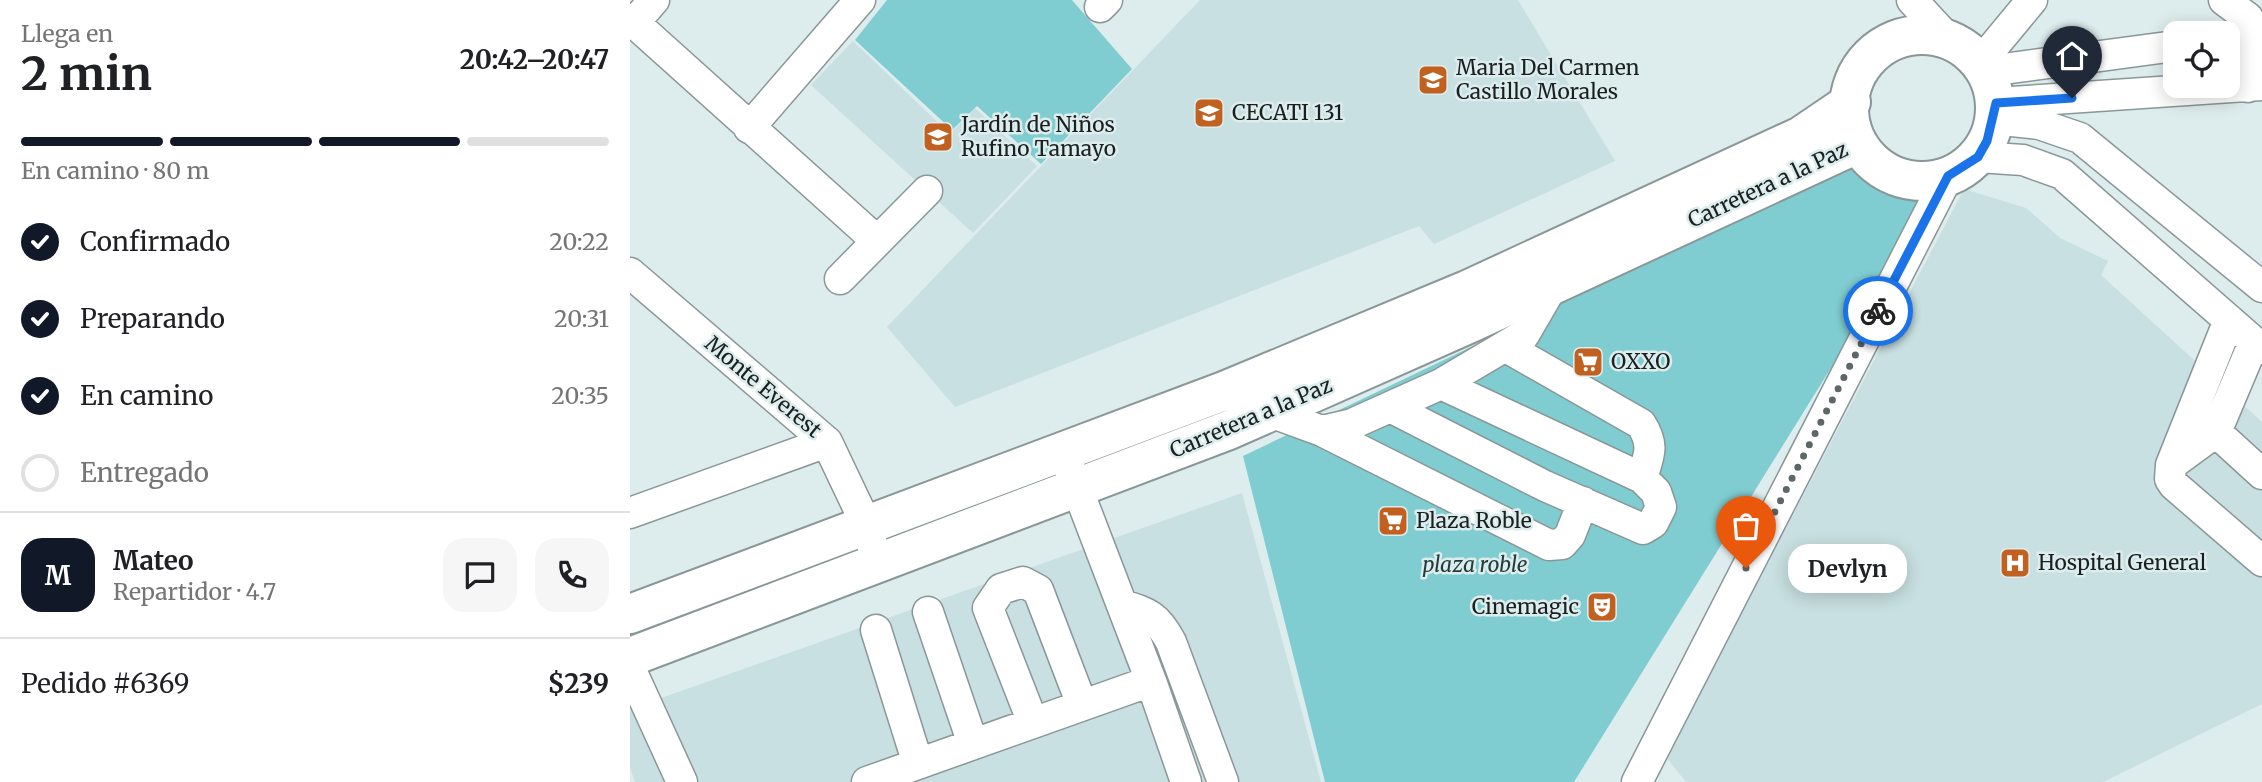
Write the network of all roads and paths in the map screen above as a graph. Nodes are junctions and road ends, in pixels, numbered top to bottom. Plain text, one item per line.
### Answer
1 (654, 0) edge
2 (860, 0) edge
3 (1912, 0) edge
4 (2032, 0) edge
5 (2224, 0) edge
6 (632, 21) edge
7 (2249, 26) edge
8 (1948, 39) junction
9 (2163, 50) edge
10 (2255, 86) edge
11 (1989, 90) junction
12 (1851, 102) junction
13 (749, 128) junction
14 (1857, 144) junction
15 (1963, 166) junction
16 (927, 191) dead end
17 (877, 242) junction
18 (630, 273) edge
19 (840, 279) dead end
20 (1553, 285) junction
21 (2262, 287) edge
22 (2229, 320) junction
23 (2258, 345) edge
24 (1506, 347) junction
25 (1441, 384) junction
26 (1390, 407) junction
27 (1270, 412) junction
28 (1322, 430) junction
29 (2216, 432) junction
30 (827, 442) junction
31 (1062, 451) junction
32 (2171, 465) junction
33 (2262, 474) edge
34 (1642, 478) junction
35 (1077, 489) junction
36 (1583, 502) junction
37 (630, 513) edge
38 (866, 524) junction
39 (2262, 561) edge
40 (878, 564) junction
41 (1122, 604) junction
42 (928, 612) dead end
43 (630, 614) edge
44 (876, 630) dead end
45 (630, 657) edge
46 (630, 668) edge
47 (1151, 681) junction
48 (1082, 705) junction
49 (1033, 723) junction
50 (973, 744) junction
51 (918, 764) junction
52 (682, 782) edge
53 (867, 782) edge
54 (1186, 782) edge
55 (1223, 782) edge
56 (1637, 782) edge

1 - 6 street
2 - 13 street
3 - 8 street
4 - 11 street
5 - 7 street
6 - 13 street
7 - 10 street
8 - 11 main road
8 - 12 main road
9 - 11 street
10 - 11 street
11 - 15 main road
11 - 21 street
12 - 14 main road
12 - 31 main road, Carretera a la Paz
13 - 17 street
14 - 15 main road
14 - 20 main road, Carretera a la Paz
15 - 22 street
15 - 56 street
16 - 17 street
17 - 19 street
18 - 30 street, Monte Everest
20 - 24 street
20 - 27 main road, Carretera a la Paz
22 - 23 street
22 - 32 street
23 - 29 street
24 - 25 street
24 - 34 street
25 - 26 street
25 - 34 street
26 - 28 street
26 - 36 street
27 - 28 street
27 - 35 main road, Carretera a la Paz
28 - 36 street
29 - 32 street
29 - 33 street
30 - 37 street
30 - 38 street, Monte Everest
31 - 35 street
31 - 38 main road, Carretera a la Paz
32 - 39 street
34 - 36 street
35 - 40 main road, Carretera a la Paz
35 - 41 street
38 - 40 street, Monte Everest
38 - 43 main road, Carretera a la Paz
40 - 45 main road, Carretera a la Paz
41 - 47 street
41 - 55 street
42 - 50 street
44 - 51 street
46 - 52 street
47 - 48 street
47 - 54 street
48 - 49 street
48 - 49 street
49 - 50 street
50 - 51 street
51 - 53 street

